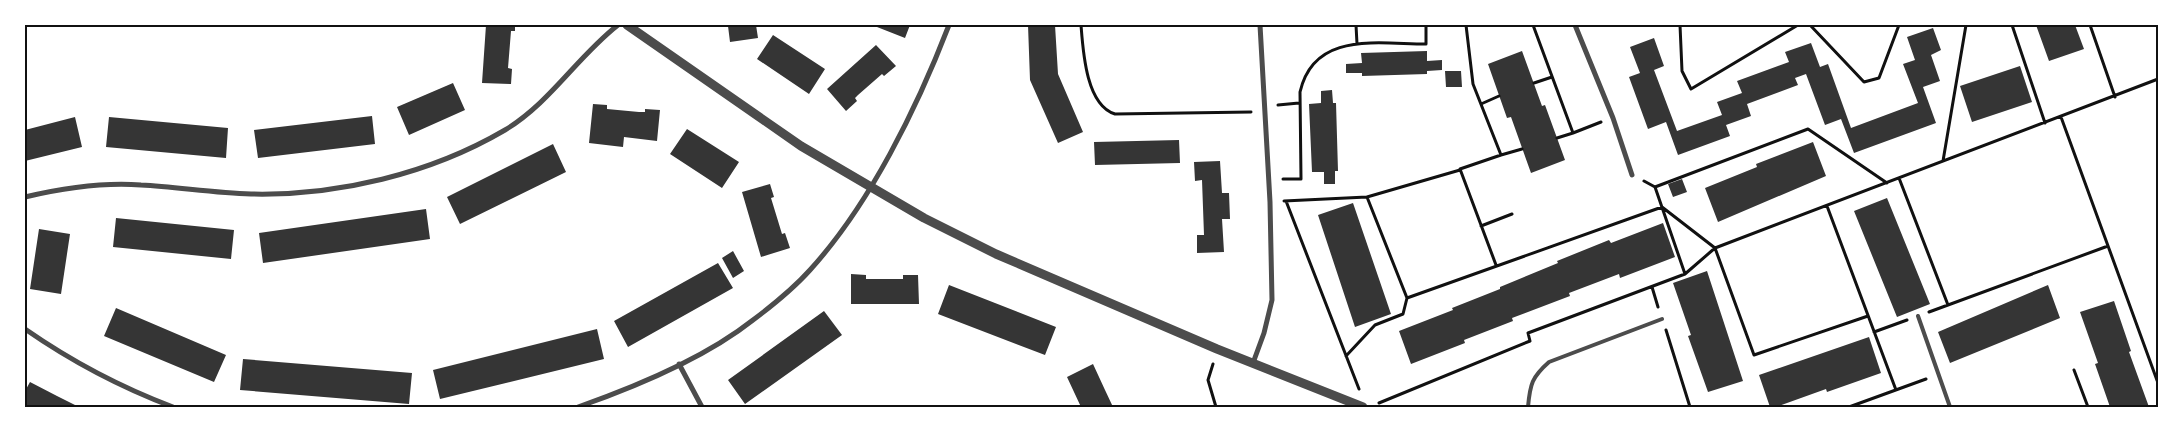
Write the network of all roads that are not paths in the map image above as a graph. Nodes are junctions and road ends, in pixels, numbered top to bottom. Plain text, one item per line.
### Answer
1 (618, 25) edge
2 (627, 25) edge
3 (949, 25) edge
4 (1260, 25) edge
5 (1575, 25) edge
6 (1632, 175) dead end
7 (869, 187) junction
8 (25, 197) edge
9 (1918, 316) road end
10 (1662, 319) road end
11 (25, 329) edge
12 (1253, 363) junction
13 (679, 364) junction
14 (173, 407) edge
15 (578, 407) edge
16 (702, 407) edge
17 (1363, 407) edge
18 (1528, 407) edge
19 (1950, 407) edge

1 - 8 street
2 - 7 street
3 - 7 street
4 - 12 street
5 - 6 street
7 - 12 street
7 - 13 street
9 - 19 lane
10 - 18 lane
11 - 14 street
12 - 17 street
13 - 15 street
13 - 16 street

